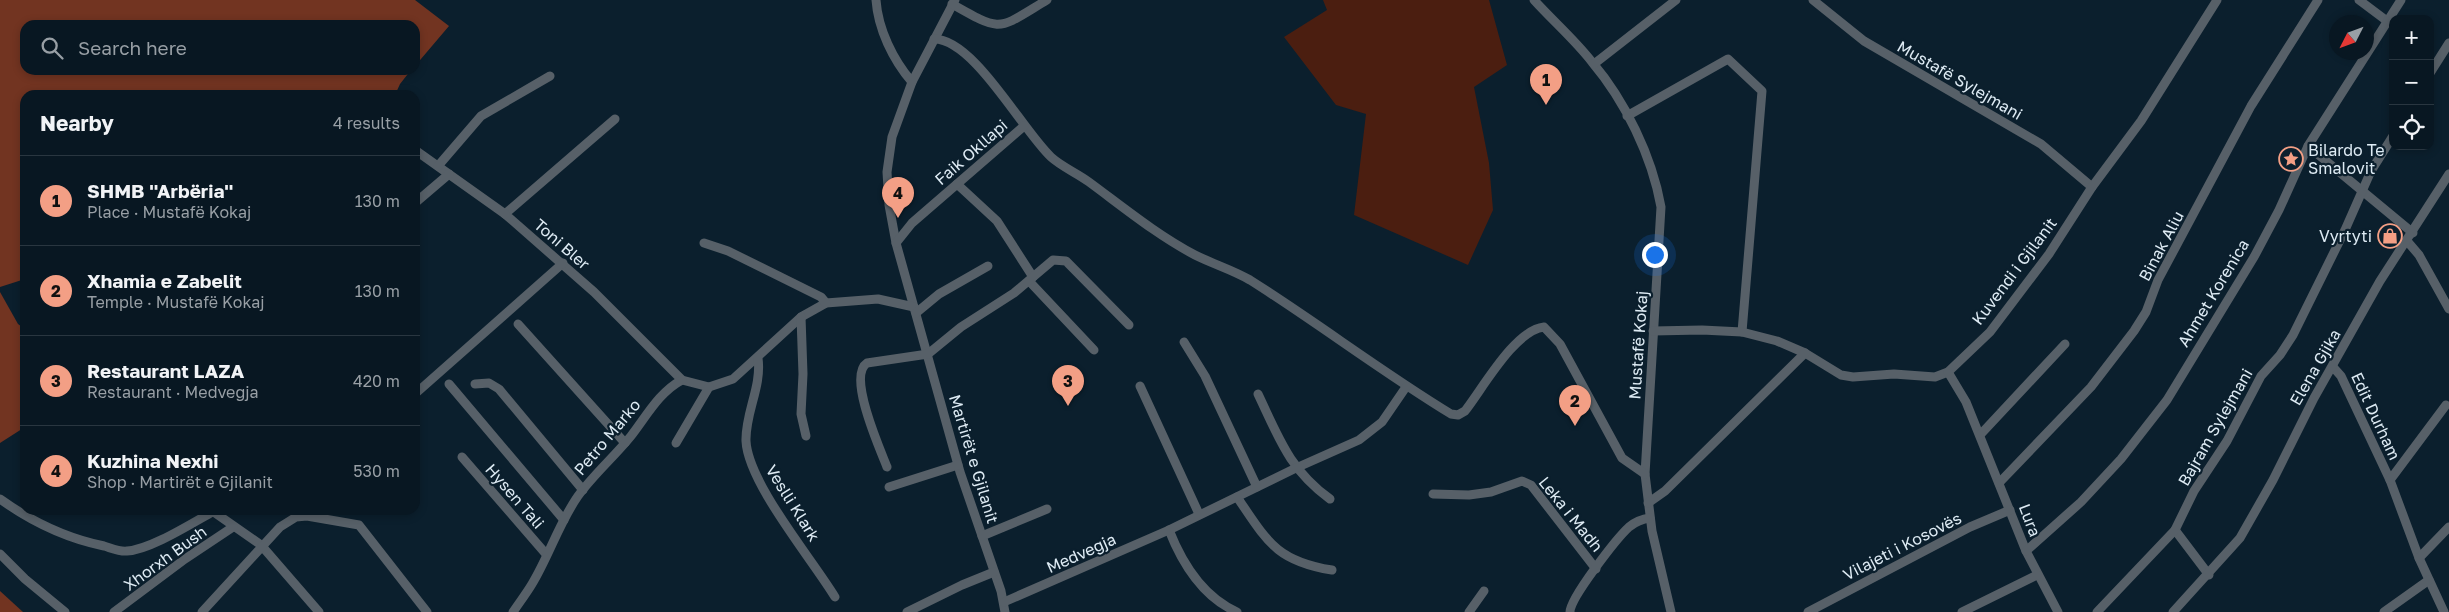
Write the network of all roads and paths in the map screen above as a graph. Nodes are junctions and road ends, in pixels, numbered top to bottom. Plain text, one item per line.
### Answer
1 (876, 0) edge
2 (1047, 0) edge
3 (1534, 0) edge
4 (1676, 0) edge
5 (1813, 0) edge
6 (2217, 0) edge
7 (2318, 0) edge
8 (2359, 0) edge
9 (2401, 0) edge
10 (953, 2) edge
11 (2387, 21) junction
12 (934, 39) junction
13 (2449, 43) edge
14 (1594, 64) junction
15 (2434, 67) edge
16 (550, 76) dead end
17 (912, 82) junction
18 (1626, 116) junction
19 (615, 119) dead end
20 (1024, 126) junction
21 (2389, 143) edge
22 (2308, 146) junction
23 (420, 153) edge
24 (438, 166) junction
25 (449, 174) junction
26 (2449, 174) edge
27 (957, 184) junction
28 (2092, 187) junction
29 (2362, 191) junction
30 (420, 199) edge
31 (506, 214) junction
32 (2413, 232) junction
33 (2407, 241) junction
34 (704, 243) dead end
35 (896, 243) junction
36 (563, 263) junction
37 (988, 266) dead end
38 (1031, 279) junction
39 (826, 303) junction
40 (2449, 309) edge
41 (915, 310) junction
42 (801, 317) junction
43 (518, 324) dead end
44 (1129, 325) dead end
45 (1653, 331) junction
46 (1742, 332) junction
47 (1184, 342) dead end
48 (2065, 344) dead end
49 (1094, 350) dead end
50 (1805, 353) junction
51 (928, 354) junction
52 (758, 358) junction
53 (2333, 367) junction
54 (1948, 372) junction
55 (682, 380) junction
56 (448, 384) dead end
57 (475, 384) dead end
58 (1140, 386) dead end
59 (1406, 386) junction
60 (709, 387) junction
61 (420, 390) edge
62 (1258, 394) dead end
63 (2446, 405) dead end
64 (1980, 435) junction
65 (806, 436) dead end
66 (625, 443) junction
67 (676, 443) dead end
68 (462, 457) dead end
69 (958, 464) junction
70 (888, 467) dead end
71 (1296, 468) junction
72 (1645, 474) junction
73 (2390, 480) junction
74 (1999, 483) junction
75 (889, 487) dead end
76 (1257, 487) junction
77 (583, 490) junction
78 (1432, 494) dead end
79 (1237, 497) junction
80 (0, 499) edge
81 (1330, 499) dead end
82 (1648, 502) junction
83 (1047, 509) dead end
84 (2010, 510) junction
85 (20, 512) edge
86 (1199, 514) junction
87 (25, 515) edge
88 (205, 515) edge
89 (217, 515) edge
90 (1650, 518) junction
91 (564, 520) junction
92 (233, 527) junction
93 (2449, 527) edge
94 (1169, 530) junction
95 (2175, 530) junction
96 (982, 536) junction
97 (261, 545) junction
98 (2026, 551) junction
99 (0, 554) edge
100 (546, 554) junction
101 (2419, 558) junction
102 (1596, 569) junction
103 (1332, 570) dead end
104 (994, 572) junction
105 (2037, 575) junction
106 (2209, 575) junction
107 (2430, 580) junction
108 (1484, 591) dead end
109 (835, 597) dead end
110 (1005, 607) edge
111 (66, 612) edge
112 (114, 612) edge
113 (202, 612) edge
114 (319, 612) edge
115 (427, 612) edge
116 (512, 612) edge
117 (907, 612) edge
118 (1237, 612) edge
119 (1469, 612) edge
120 (1570, 612) edge
121 (1671, 612) edge
122 (1808, 612) edge
123 (1962, 612) edge
124 (2058, 612) edge
125 (2097, 612) edge
126 (2173, 612) edge
127 (2384, 612) edge
128 (2444, 612) edge

1 - 17 street
2 - 10 street
3 - 14 street, Mustafë Kokaj
4 - 14 street
5 - 28 street, Mustafë Sylejmani
6 - 28 street, Kuvendi i Gjilanit
7 - 74 street, Binak Aliu
8 - 11 street
9 - 11 street, Ahmet Korenica
10 - 12 street, Martirët e Gjilanit
11 - 22 street, Ahmet Korenica
12 - 17 street, Martirët e Gjilanit
12 - 20 street
13 - 15 street
14 - 18 street, Mustafë Kokaj
16 - 24 street
17 - 35 street, Martirët e Gjilanit
18 - 45 street, Mustafë Kokaj
18 - 46 street
19 - 31 street
20 - 27 street, Faik Okllapi
20 - 59 street
21 - 29 street, Bajram Sylejmani
22 - 29 street
22 - 98 street, Ahmet Korenica
23 - 24 street, Toni Bler
24 - 25 street, Toni Bler
25 - 30 street
25 - 31 street, Toni Bler
26 - 32 street, Elena Gjika
27 - 35 street, Faik Okllapi
27 - 38 street
28 - 54 street, Kuvendi i Gjilanit
29 - 32 street
29 - 95 street, Bajram Sylejmani
31 - 36 street, Toni Bler
32 - 33 street, Elena Gjika
33 - 40 street
33 - 53 street, Elena Gjika
34 - 39 street
35 - 41 street, Martirët e Gjilanit
36 - 55 street, Toni Bler
36 - 61 street
37 - 41 street
38 - 44 street
38 - 49 street
38 - 51 street
39 - 41 street
39 - 42 street
41 - 51 street, Martirët e Gjilanit
42 - 52 street
42 - 65 street
43 - 66 street
45 - 46 street
45 - 72 street, Mustafë Kokaj
46 - 50 street
47 - 76 street
48 - 64 street
50 - 54 street
50 - 82 street
51 - 69 street, Martirët e Gjilanit
51 - 70 street
52 - 60 street
52 - 109 street, Veslli Klark
53 - 73 street, Edit Durham
53 - 106 street, Elena Gjika
54 - 64 street, Lura
55 - 60 street, Toni Bler
55 - 66 street, Petro Marko
56 - 91 street
57 - 77 street
58 - 86 street
59 - 71 street, Medvegja
59 - 72 street
60 - 67 street
62 - 71 street
63 - 73 street, Edit Durham
64 - 74 street, Lura
66 - 77 street, Petro Marko
68 - 100 street, Hysen Tali
69 - 75 street
69 - 96 street, Martirët e Gjilanit
71 - 76 street, Medvegja
71 - 81 street
72 - 82 street, Mustafë Kokaj
73 - 101 street, Edit Durham
74 - 84 street, Lura
76 - 79 street, Medvegja
77 - 91 street, Petro Marko
78 - 102 street, Leka i Madh
79 - 86 street, Medvegja
79 - 103 street
80 - 85 street
82 - 90 street, Mustafë Kokaj
83 - 96 street
84 - 98 street, Lura
84 - 122 street, Vilajeti i Kosovës
86 - 94 street, Medvegja
87 - 88 street
89 - 92 street
90 - 102 street, Leka i Madh
90 - 121 street, Mustafë Kokaj
91 - 100 street, Petro Marko
92 - 97 street
92 - 112 street, Xhorxh Bush
93 - 101 street
94 - 110 street, Medvegja
94 - 118 street
95 - 106 street
95 - 125 street, Bajram Sylejmani
96 - 104 street, Martirët e Gjilanit
97 - 113 street
97 - 114 street
97 - 115 street
98 - 105 street, Lura
99 - 111 street
100 - 116 street, Petro Marko
101 - 107 street, Edit Durham
102 - 120 street, Leka i Madh
104 - 110 street, Martirët e Gjilanit
104 - 117 street
105 - 123 street
105 - 124 street, Lura
106 - 126 street, Elena Gjika
107 - 127 street
107 - 128 street, Edit Durham
108 - 119 street

